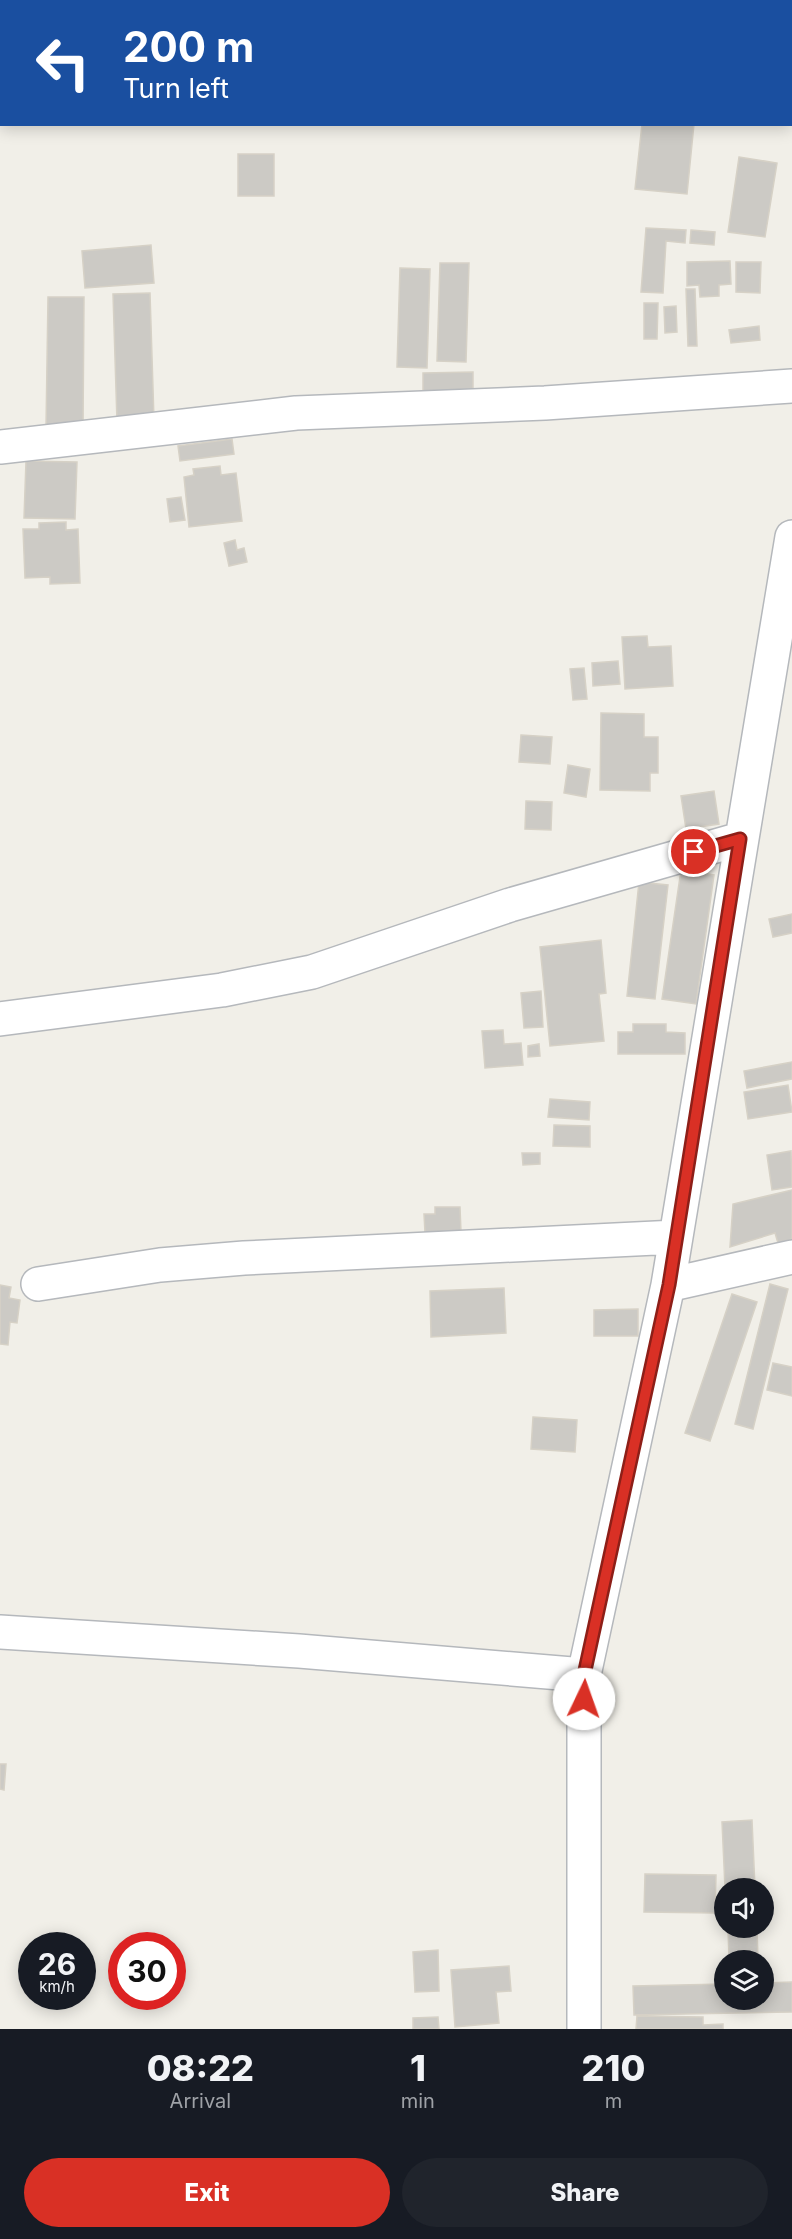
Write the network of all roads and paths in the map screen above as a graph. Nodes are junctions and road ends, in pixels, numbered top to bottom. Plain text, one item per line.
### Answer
1 (792, 386) edge
2 (0, 447) edge
3 (792, 537) edge
4 (740, 839) junction
5 (0, 1019) edge
6 (676, 1237) junction
7 (792, 1257) edge
8 (38, 1284) dead end
9 (669, 1285) junction
10 (0, 1632) edge
11 (584, 1675) junction
12 (584, 2029) edge

1 - 2 street
3 - 4 street
4 - 5 street
4 - 6 street
6 - 8 street
6 - 9 street
7 - 9 street
9 - 11 street
10 - 11 street
11 - 12 street

